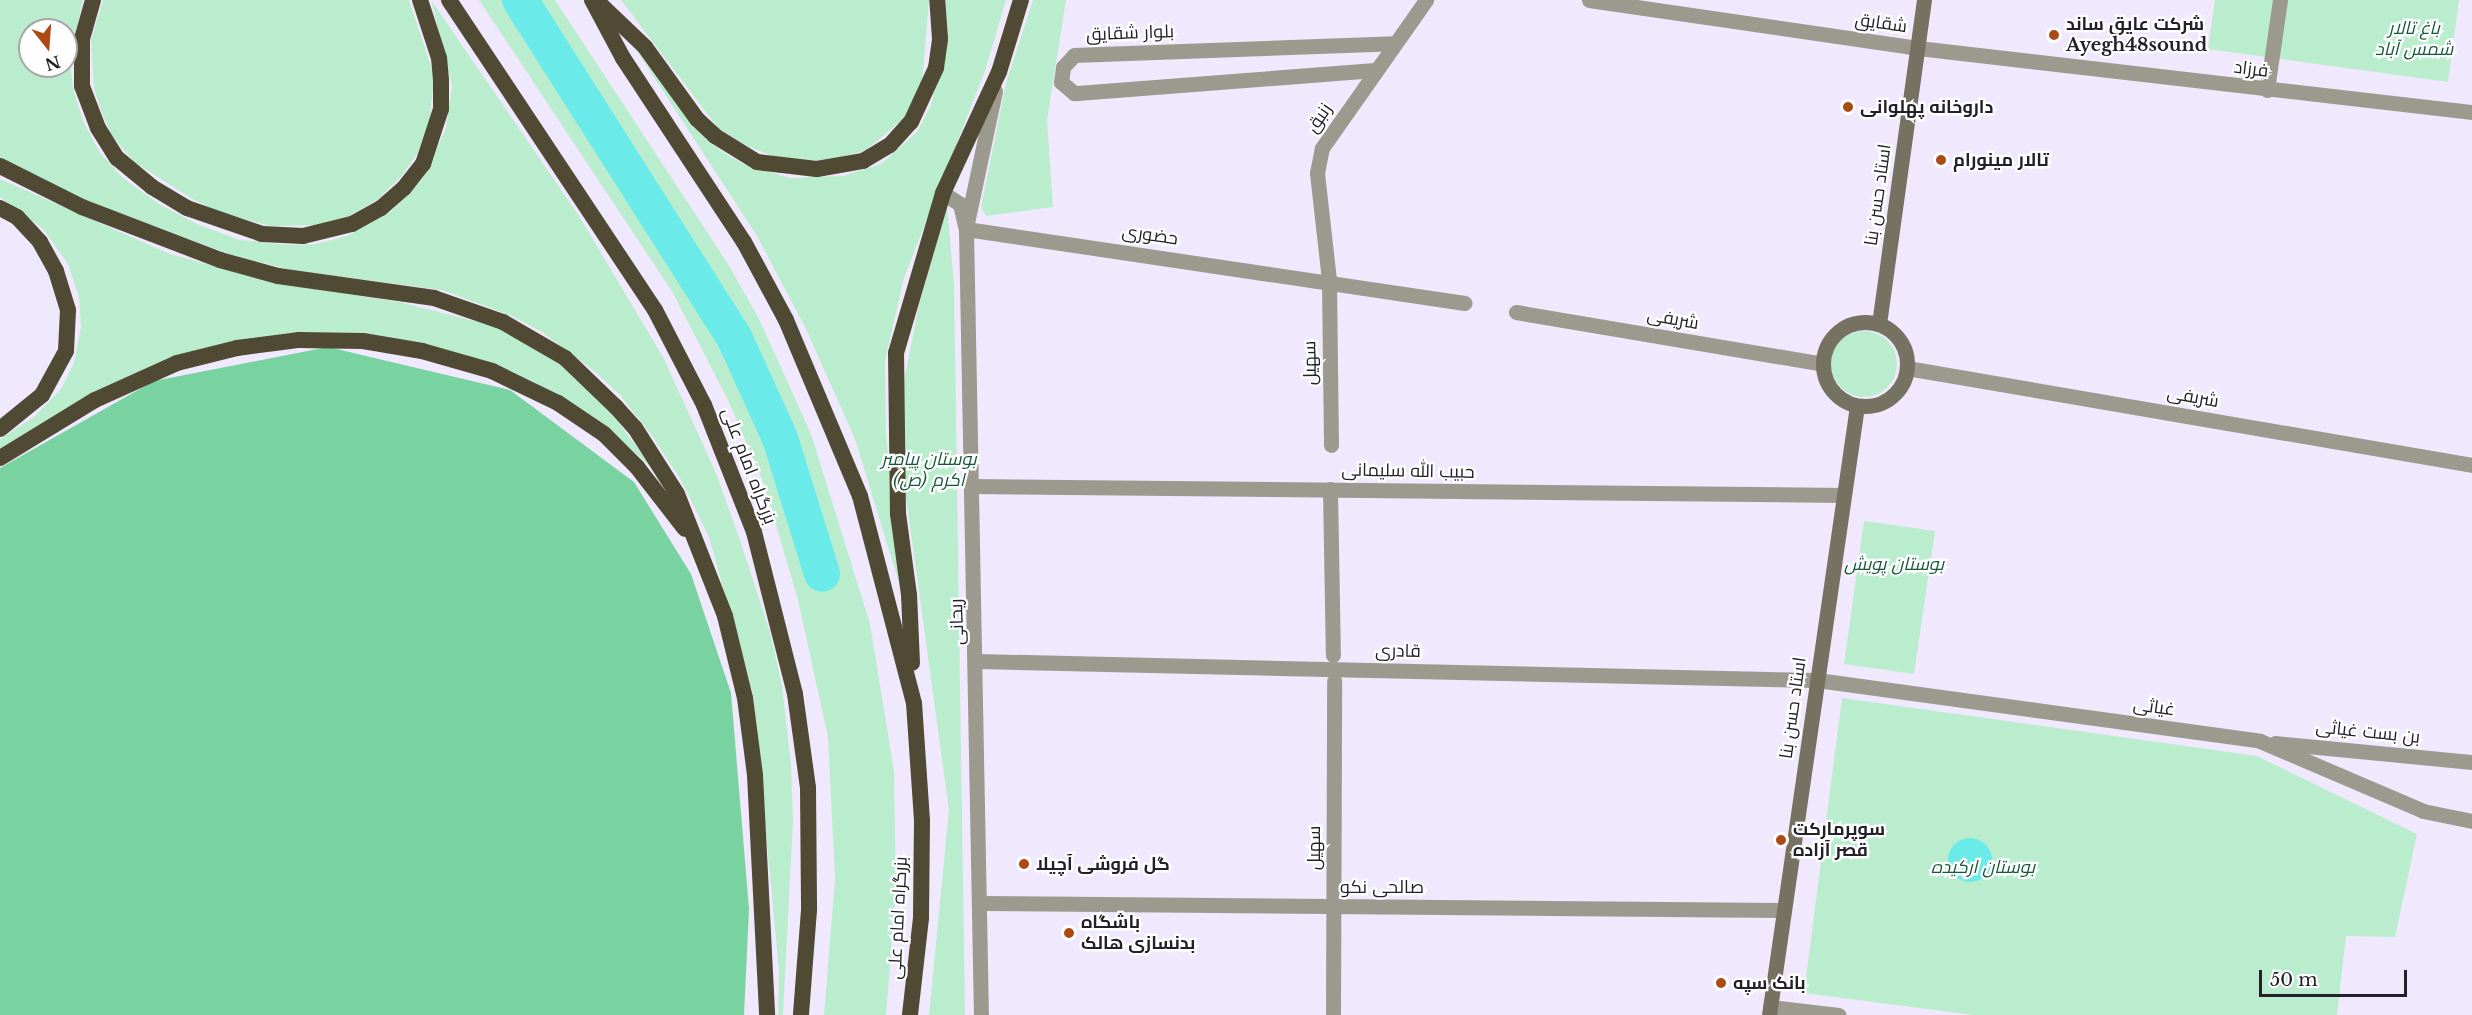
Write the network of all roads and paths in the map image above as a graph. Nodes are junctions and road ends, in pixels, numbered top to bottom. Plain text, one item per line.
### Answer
1 (93, 0) edge
2 (420, 0) edge
3 (449, 0) edge
4 (594, 0) edge
5 (937, 0) edge
6 (1021, 0) edge
7 (1426, 0) edge
8 (1589, 0) edge
9 (1924, 0) edge
10 (2280, 0) edge
11 (1394, 42) junction
12 (1918, 48) junction
13 (1375, 70) junction
14 (999, 72) junction
15 (2267, 90) junction
16 (2472, 112) edge
17 (0, 166) edge
18 (943, 193) junction
19 (0, 208) edge
20 (966, 229) junction
21 (1329, 280) junction
22 (1465, 303) dead end
23 (1516, 312) dead end
24 (1879, 324) junction
25 (1822, 364) junction
26 (1907, 368) junction
27 (1857, 406) junction
28 (0, 429) edge
29 (1331, 445) dead end
30 (0, 458) edge
31 (2472, 465) edge
32 (972, 486) junction
33 (1330, 489) junction
34 (1844, 495) junction
35 (700, 550) junction
36 (1333, 655) dead end
37 (977, 661) junction
38 (1817, 680) junction
39 (1334, 681) dead end
40 (914, 703) junction
41 (2260, 741) junction
42 (2472, 762) edge
43 (2472, 821) edge
44 (981, 903) junction
45 (1334, 906) junction
46 (1784, 910) junction
47 (1769, 1011) edge
48 (767, 1015) edge
49 (801, 1015) edge
50 (910, 1015) edge
51 (981, 1015) edge
52 (1334, 1015) edge
53 (1839, 1015) edge

1 - 2 highway
3 - 49 highway, بزرگراه امام علی
4 - 5 highway
4 - 40 highway, بزرگراه امام علی
6 - 14 highway
7 - 11 street, زنبق
8 - 12 street, شقایق
9 - 12 main road, استاد حسن بنا
10 - 15 street
11 - 13 street, زنبق
11 - 13 street, بلوار شقایق
12 - 15 street, فرزاد
12 - 24 main road, استاد حسن بنا
13 - 21 street, زنبق
14 - 18 highway
14 - 20 street
15 - 16 street, فرزاد
17 - 35 highway
18 - 20 street
18 - 40 highway
19 - 28 highway
20 - 21 street, حضوری
20 - 32 street, ریحانی
21 - 22 street
21 - 29 street, سهیل
23 - 25 street, شریفی
24 - 25 main road
24 - 26 main road
25 - 27 main road
26 - 27 main road
26 - 31 street, شریفی
27 - 34 main road, استاد حسن بنا
30 - 35 highway
32 - 33 street, حبیب الله سلیمانی
32 - 37 street, ریحانی
33 - 34 street, حبیب الله سلیمانی
33 - 36 street
34 - 38 main road, استاد حسن بنا
35 - 48 highway
37 - 38 street, قادری
37 - 44 street, ریحانی
38 - 41 street, غیاثی
38 - 46 main road, استاد حسن بنا
39 - 45 street, سهیل
40 - 50 highway, بزرگراه امام علی
41 - 42 street, بن بست غیاثی
41 - 43 street, غیاثی
44 - 45 street, صالحی نکو
44 - 51 street, ریحانی
45 - 46 street, صالحی نکو
45 - 52 street, سهیل
46 - 47 main road, استاد حسن بنا
47 - 53 street

